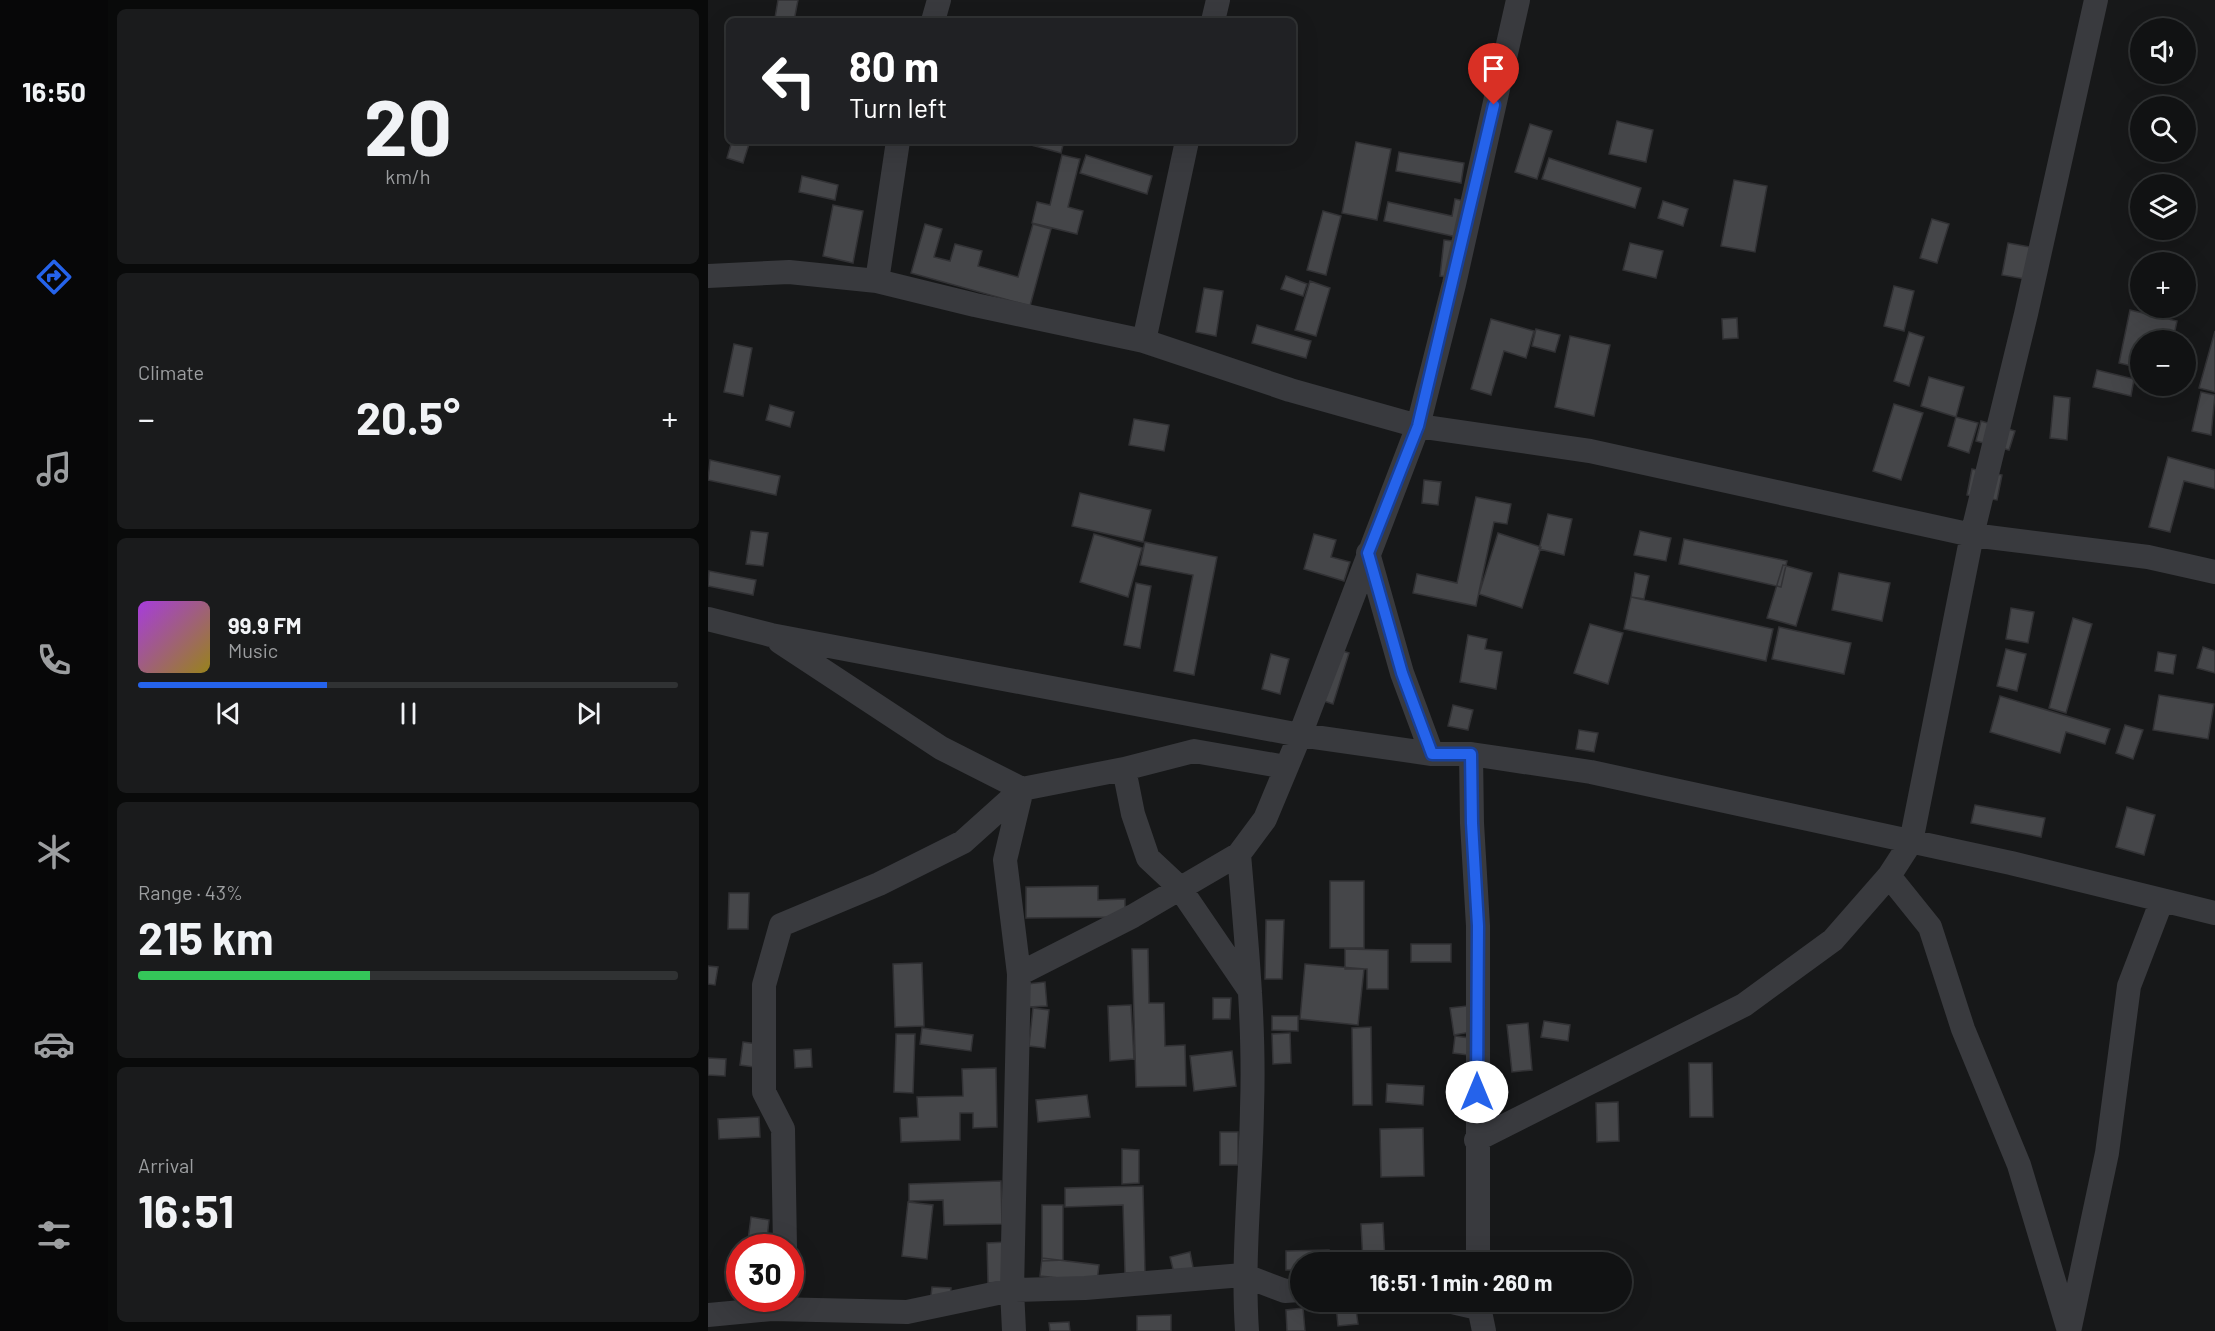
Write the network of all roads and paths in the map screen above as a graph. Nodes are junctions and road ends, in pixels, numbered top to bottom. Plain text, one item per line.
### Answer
1 (939, 0) edge
2 (1218, 0) edge
3 (1518, 0) edge
4 (2096, 0) edge
5 (934, 18) edge
6 (1214, 18) edge
7 (898, 144) edge
8 (1186, 144) edge
9 (708, 276) edge
10 (877, 281) junction
11 (1144, 341) junction
12 (1418, 426) junction
13 (1971, 535) junction
14 (1368, 553) junction
15 (2215, 572) edge
16 (708, 620) edge
17 (771, 635) junction
18 (1300, 735) junction
19 (1432, 754) junction
20 (1471, 754) junction
21 (1286, 767) junction
22 (1124, 769) junction
23 (1022, 789) junction
24 (1911, 842) junction
25 (1239, 854) junction
26 (1889, 876) junction
27 (1179, 887) junction
28 (2162, 900) junction
29 (2215, 913) edge
30 (1019, 974) junction
31 (1251, 992) junction
32 (1476, 1140) junction
33 (785, 1234) edge
34 (1478, 1252) edge
35 (1243, 1275) junction
36 (1012, 1290) junction
37 (1290, 1291) edge
38 (773, 1313) edge
39 (708, 1315) edge
40 (901, 1322) edge
41 (1014, 1331) edge
42 (1247, 1331) edge
43 (2069, 1331) edge

1 - 5 street
2 - 6 street
3 - 12 street
4 - 13 street
7 - 10 street
8 - 11 street
9 - 10 street
10 - 11 street
11 - 12 street
12 - 13 street
12 - 14 street
13 - 15 street
13 - 24 street
14 - 18 street
14 - 19 street
16 - 17 street
17 - 18 street
17 - 23 street
18 - 19 street
18 - 21 street
19 - 20 street
20 - 24 street
20 - 32 street
21 - 22 street
21 - 25 street
22 - 23 street
22 - 27 street
23 - 30 street
23 - 33 street
24 - 26 street
24 - 28 street
25 - 27 street
25 - 31 street
26 - 32 street
26 - 43 street
27 - 30 street
27 - 31 street
28 - 29 street
28 - 43 street
30 - 36 street
31 - 35 street
32 - 34 street
35 - 36 street
35 - 37 street
35 - 42 street
36 - 40 street
36 - 41 street
38 - 39 street
38 - 40 street

